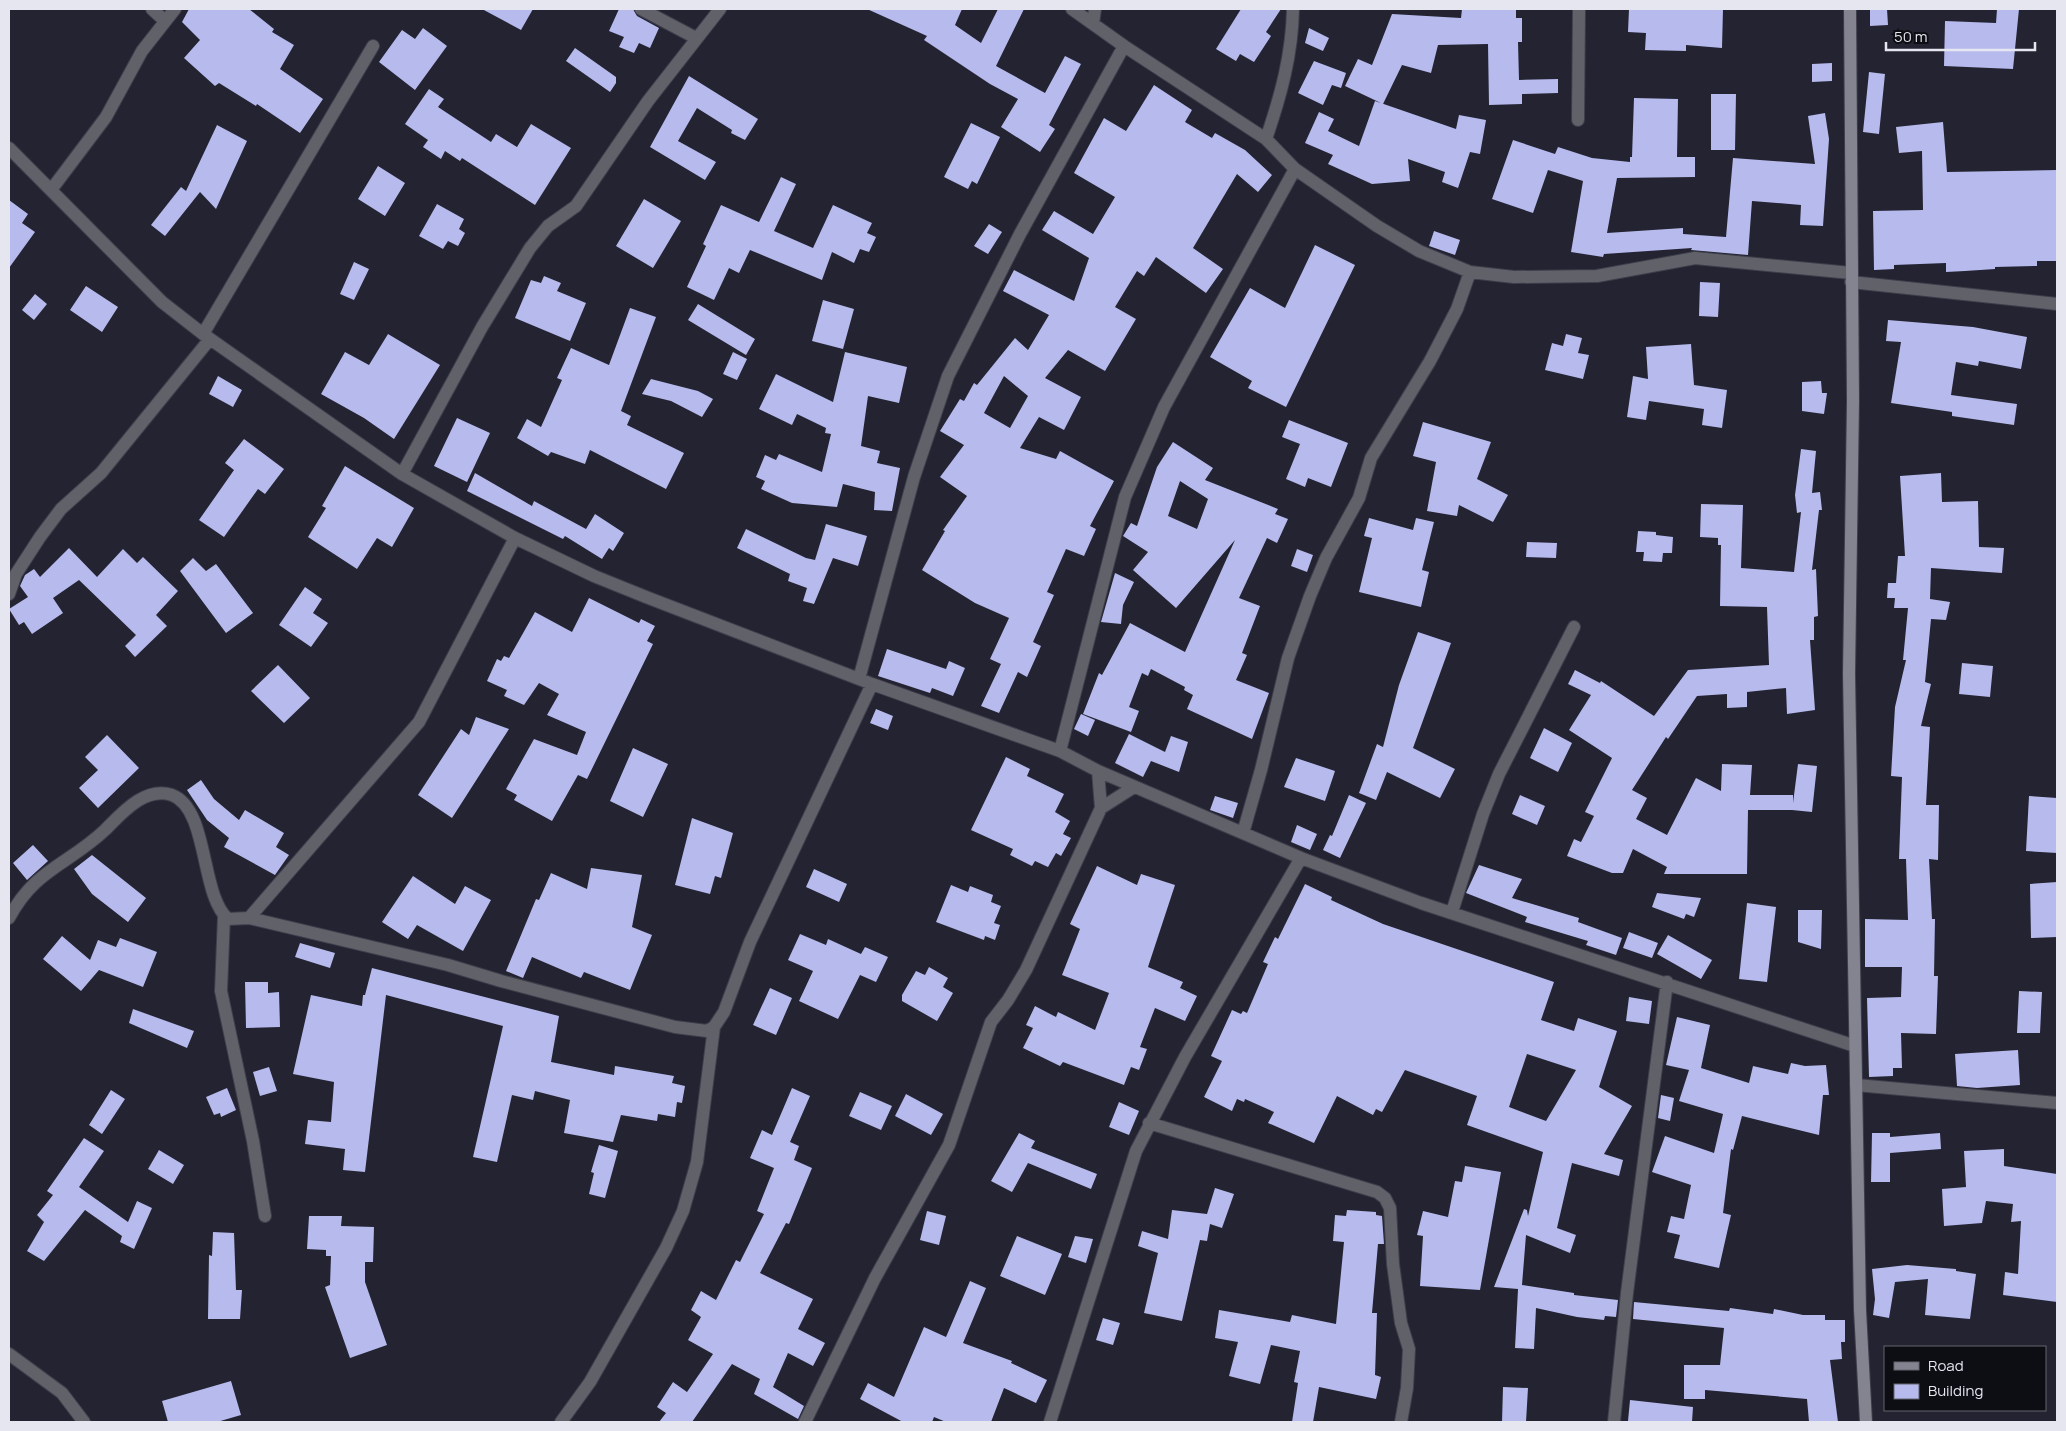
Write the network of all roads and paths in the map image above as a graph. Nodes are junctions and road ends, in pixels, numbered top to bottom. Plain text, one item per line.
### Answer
1 (152, 9) edge
2 (175, 9) edge
3 (641, 9) edge
4 (720, 9) edge
5 (1072, 9) edge
6 (1095, 9) edge
7 (1293, 9) edge
8 (1579, 9) edge
9 (1850, 9) edge
10 (165, 21) junction
11 (1094, 24) junction
12 (696, 38) junction
13 (372, 46) dead end
14 (1124, 46) junction
15 (1578, 120) dead end
16 (1266, 139) junction
17 (9, 148) edge
18 (1295, 169) junction
19 (51, 190) junction
20 (1470, 272) junction
21 (1851, 278) junction
22 (2057, 304) edge
23 (206, 337) junction
24 (402, 474) junction
25 (516, 538) junction
26 (9, 594) edge
27 (1574, 627) dead end
28 (858, 679) junction
29 (872, 684) junction
30 (1060, 751) junction
31 (1098, 771) junction
32 (1134, 787) junction
33 (1101, 808) junction
34 (1243, 833) junction
35 (1301, 858) junction
36 (1452, 912) junction
37 (224, 916) junction
38 (9, 918) edge
39 (249, 918) junction
40 (1667, 982) junction
41 (714, 1027) junction
42 (1855, 1046) junction
43 (1856, 1085) junction
44 (2057, 1103) edge
45 (1149, 1123) junction
46 (264, 1216) dead end
47 (9, 1354) edge
48 (84, 1422) edge
49 (561, 1422) edge
50 (805, 1422) edge
51 (1050, 1422) edge
52 (1401, 1422) edge
53 (1614, 1422) edge
54 (1866, 1422) edge

1 - 10 street
2 - 10 street
3 - 12 street
4 - 12 street
5 - 11 street
6 - 11 street
7 - 16 street
8 - 15 street
9 - 21 street
10 - 19 street
11 - 14 street
12 - 24 street
13 - 23 street
14 - 16 street
14 - 28 street
16 - 18 street
17 - 19 street
18 - 20 street
18 - 30 street
19 - 23 street
20 - 21 street
20 - 34 street
21 - 22 street
21 - 42 street
23 - 24 street
23 - 26 street
24 - 25 street
25 - 28 street
25 - 39 street
27 - 36 street
28 - 29 street
29 - 30 street
29 - 41 street
30 - 31 street
31 - 32 street
31 - 33 street
32 - 33 street
32 - 34 street
33 - 50 street
34 - 35 street
35 - 36 street
35 - 45 street
36 - 40 street
37 - 38 street
37 - 39 street
37 - 46 street
39 - 41 street
40 - 42 street
40 - 53 street
41 - 49 street
42 - 43 street
43 - 44 street
43 - 54 street
45 - 51 street
45 - 52 street
47 - 48 street

